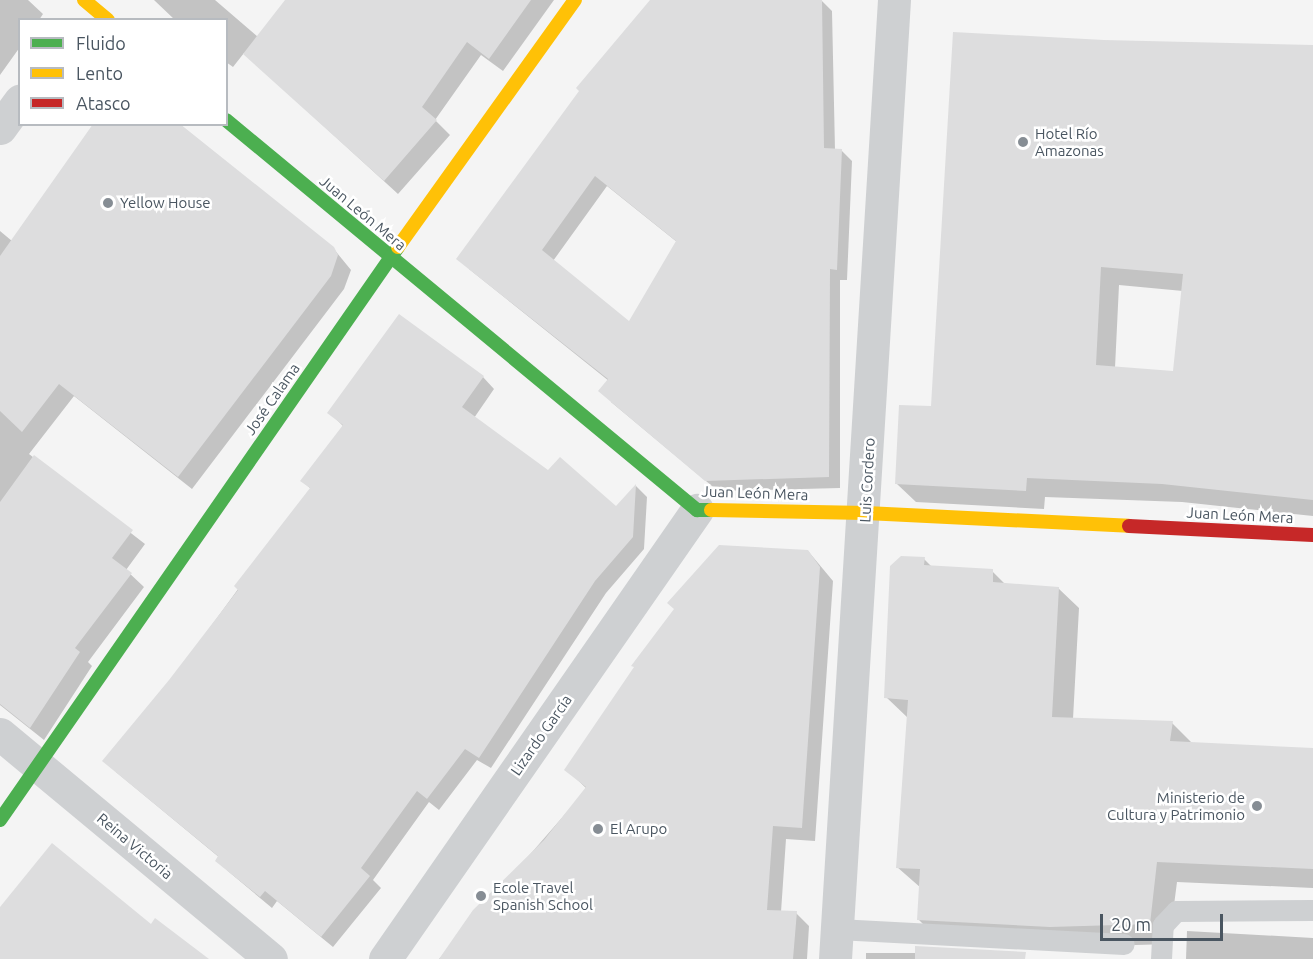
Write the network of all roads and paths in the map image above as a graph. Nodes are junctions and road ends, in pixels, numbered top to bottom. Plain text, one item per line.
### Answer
1 (575, 0) edge
2 (894, 0) edge
3 (18, 103) edge
4 (228, 122) edge
5 (0, 128) edge
6 (390, 258) junction
7 (698, 510) junction
8 (866, 513) junction
9 (1313, 536) edge
10 (0, 734) edge
11 (38, 766) junction
12 (0, 820) edge
13 (1313, 910) edge
14 (836, 944) edge
15 (1124, 944) dead end
16 (270, 959) edge
17 (385, 959) edge
18 (1161, 959) edge

1 - 6 street, José Calama
2 - 8 street, Luis Cordero
3 - 5 street
4 - 6 street, Juan León Mera
6 - 7 street, Juan León Mera
6 - 11 street, José Calama
7 - 8 street, Juan León Mera
7 - 17 street, Lizardo García
8 - 9 street, Juan León Mera
8 - 14 street, Luis Cordero
10 - 11 street, Reina Victoria
11 - 12 street, José Calama
11 - 16 street, Reina Victoria
13 - 18 lane
14 - 15 lane

